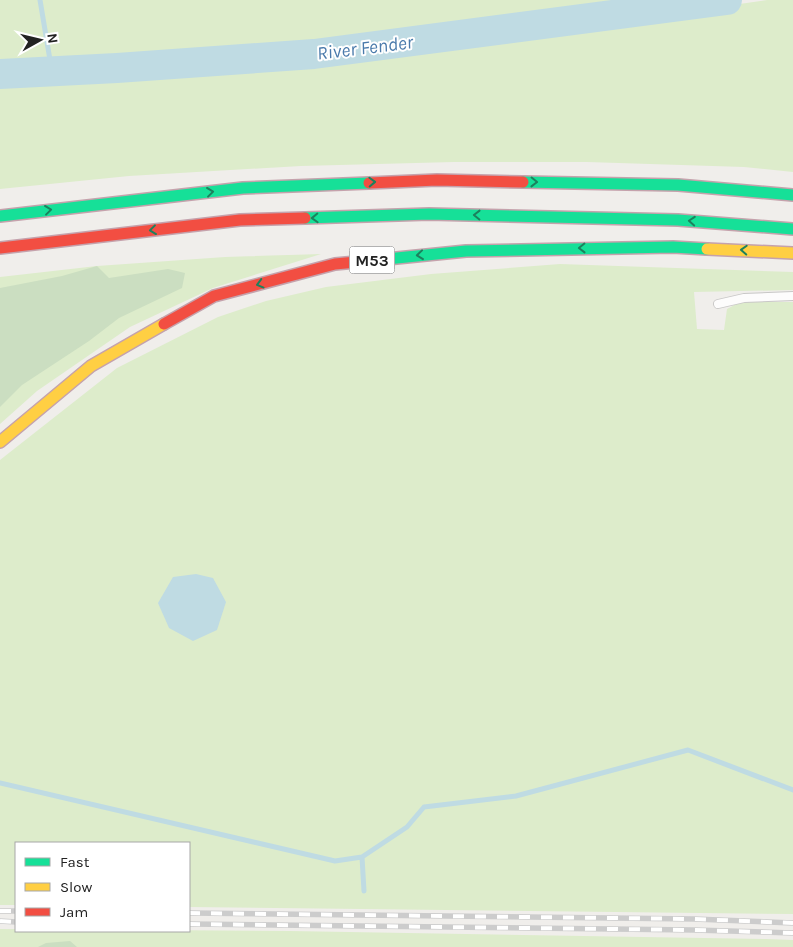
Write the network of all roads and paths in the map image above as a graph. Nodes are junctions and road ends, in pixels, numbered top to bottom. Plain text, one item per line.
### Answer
1 (793, 195) edge
2 (0, 216) edge
3 (793, 229) edge
4 (0, 248) edge
5 (793, 253) edge
6 (793, 296) edge
7 (718, 304) dead end
8 (0, 442) edge

2 -> 1 highway
3 -> 4 highway
5 -> 8 highway, M53
6 - 7 lane

